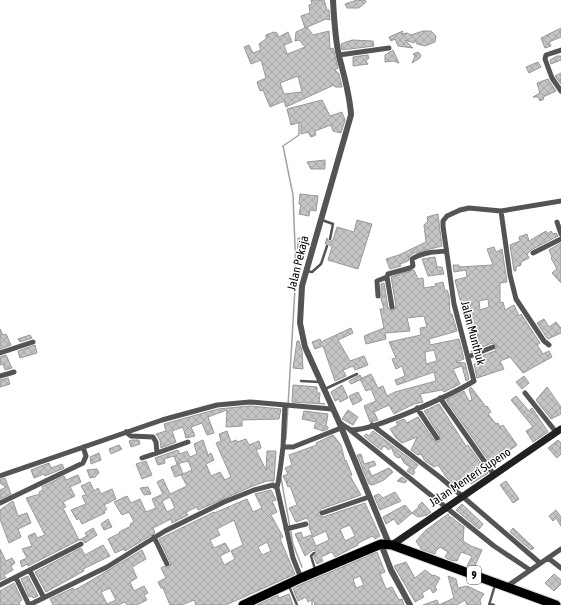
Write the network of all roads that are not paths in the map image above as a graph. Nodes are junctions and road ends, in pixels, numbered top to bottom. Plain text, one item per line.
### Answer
1 (334, 0) edge
2 (389, 48) dead end
3 (561, 50) edge
4 (339, 55) junction
5 (561, 91) edge
6 (561, 201) edge
7 (502, 211) junction
8 (320, 219) junction
9 (557, 222) dead end
10 (561, 234) edge
11 (330, 239) dead end
12 (561, 239) edge
13 (327, 246) dead end
14 (446, 251) junction
15 (533, 253) dead end
16 (306, 271) junction
17 (387, 277) junction
18 (378, 296) dead end
19 (392, 307) dead end
20 (33, 342) dead end
21 (549, 345) dead end
22 (493, 347) dead end
23 (0, 353) edge
24 (468, 357) junction
25 (14, 372) dead end
26 (357, 374) dead end
27 (0, 376) edge
28 (301, 381) dead end
29 (320, 382) junction
30 (324, 389) junction
31 (525, 393) dead end
32 (440, 398) junction
33 (288, 405) junction
34 (417, 408) junction
35 (332, 409) junction
36 (340, 425) junction
37 (372, 425) junction
38 (560, 429) edge
39 (350, 430) junction
40 (126, 432) junction
41 (437, 438) dead end
42 (188, 442) dead end
43 (83, 447) junction
44 (283, 447) junction
45 (157, 453) junction
46 (142, 458) dead end
47 (494, 475) junction
48 (0, 476) edge
49 (277, 487) junction
50 (462, 496) junction
51 (369, 497) junction
52 (0, 503) edge
53 (445, 508) junction
54 (322, 513) dead end
55 (306, 524) dead end
56 (289, 528) junction
57 (154, 537) junction
58 (81, 544) dead end
59 (387, 544) junction
60 (561, 549) edge
61 (314, 553) dead end
62 (548, 558) junction
63 (540, 563) junction
64 (167, 564) dead end
65 (561, 568) edge
66 (530, 570) junction
67 (30, 571) junction
68 (316, 571) junction
69 (16, 578) junction
70 (300, 578) junction
71 (496, 583) junction
72 (288, 584) junction
73 (0, 585) edge
74 (506, 586) junction
75 (44, 598) junction
76 (542, 603) edge
77 (244, 605) edge
78 (296, 605) edge
79 (410, 605) edge
80 (490, 605) edge
81 (494, 605) edge
82 (556, 605) edge

1 - 4 street, Jalan Pekaja
2 - 4 street
3 - 5 street
4 - 8 street, Jalan Pekaja
6 - 7 street
7 - 14 street, Jalan Munthuk
7 - 21 street
8 - 11 lane
8 - 16 street, Jalan Pekaja
9 - 10 street
12 - 15 street
13 - 16 lane
14 - 17 street
14 - 24 street, Jalan Munthuk
16 - 29 street, Jalan Pekaja
17 - 18 street
17 - 19 street
20 - 23 street
22 - 24 street
24 - 32 street, Jalan Munthuk
25 - 27 street
26 - 30 lane
28 - 29 lane
29 - 30 street, Jalan Pekaja
30 - 35 street, Jalan Pekaja
31 - 38 street
32 - 34 street, Jalan Munthuk
32 - 47 street
33 - 35 street
33 - 40 street
33 - 44 street
34 - 37 street, Jalan Munthuk
34 - 41 street
35 - 36 street, Jalan Pekaja
36 - 39 street
36 - 44 street
36 - 51 street, Jalan Pekaja
37 - 39 street, Jalan Munthuk
37 - 50 street
38 - 47 main road, Jalan Menteri Supeno
39 - 53 street
40 - 43 street
40 - 45 street
42 - 45 street
43 - 48 street
43 - 52 street
44 - 49 street
45 - 46 street
47 - 50 main road, Jalan Menteri Supeno
49 - 56 street
49 - 57 street
50 - 53 main road, Jalan Menteri Supeno
50 - 63 street
51 - 54 street
51 - 59 street, Jalan Pekaja
53 - 59 main road, Jalan Menteri Supeno
53 - 66 street
55 - 56 street
56 - 70 street
57 - 64 street
57 - 75 street
58 - 67 street
59 - 68 highway
59 - 71 highway, 9
59 - 79 street, Jalan Pekaja
60 - 62 street
61 - 68 lane
62 - 63 street
62 - 65 street
63 - 66 street
66 - 74 street
67 - 69 street
67 - 75 street
68 - 70 highway
69 - 73 street
69 - 75 street
70 - 72 highway
71 - 74 highway, 9
71 - 80 lane
72 - 77 highway
72 - 78 lane
74 - 76 highway, 9
76 - 82 highway, 9
80 - 81 lane

